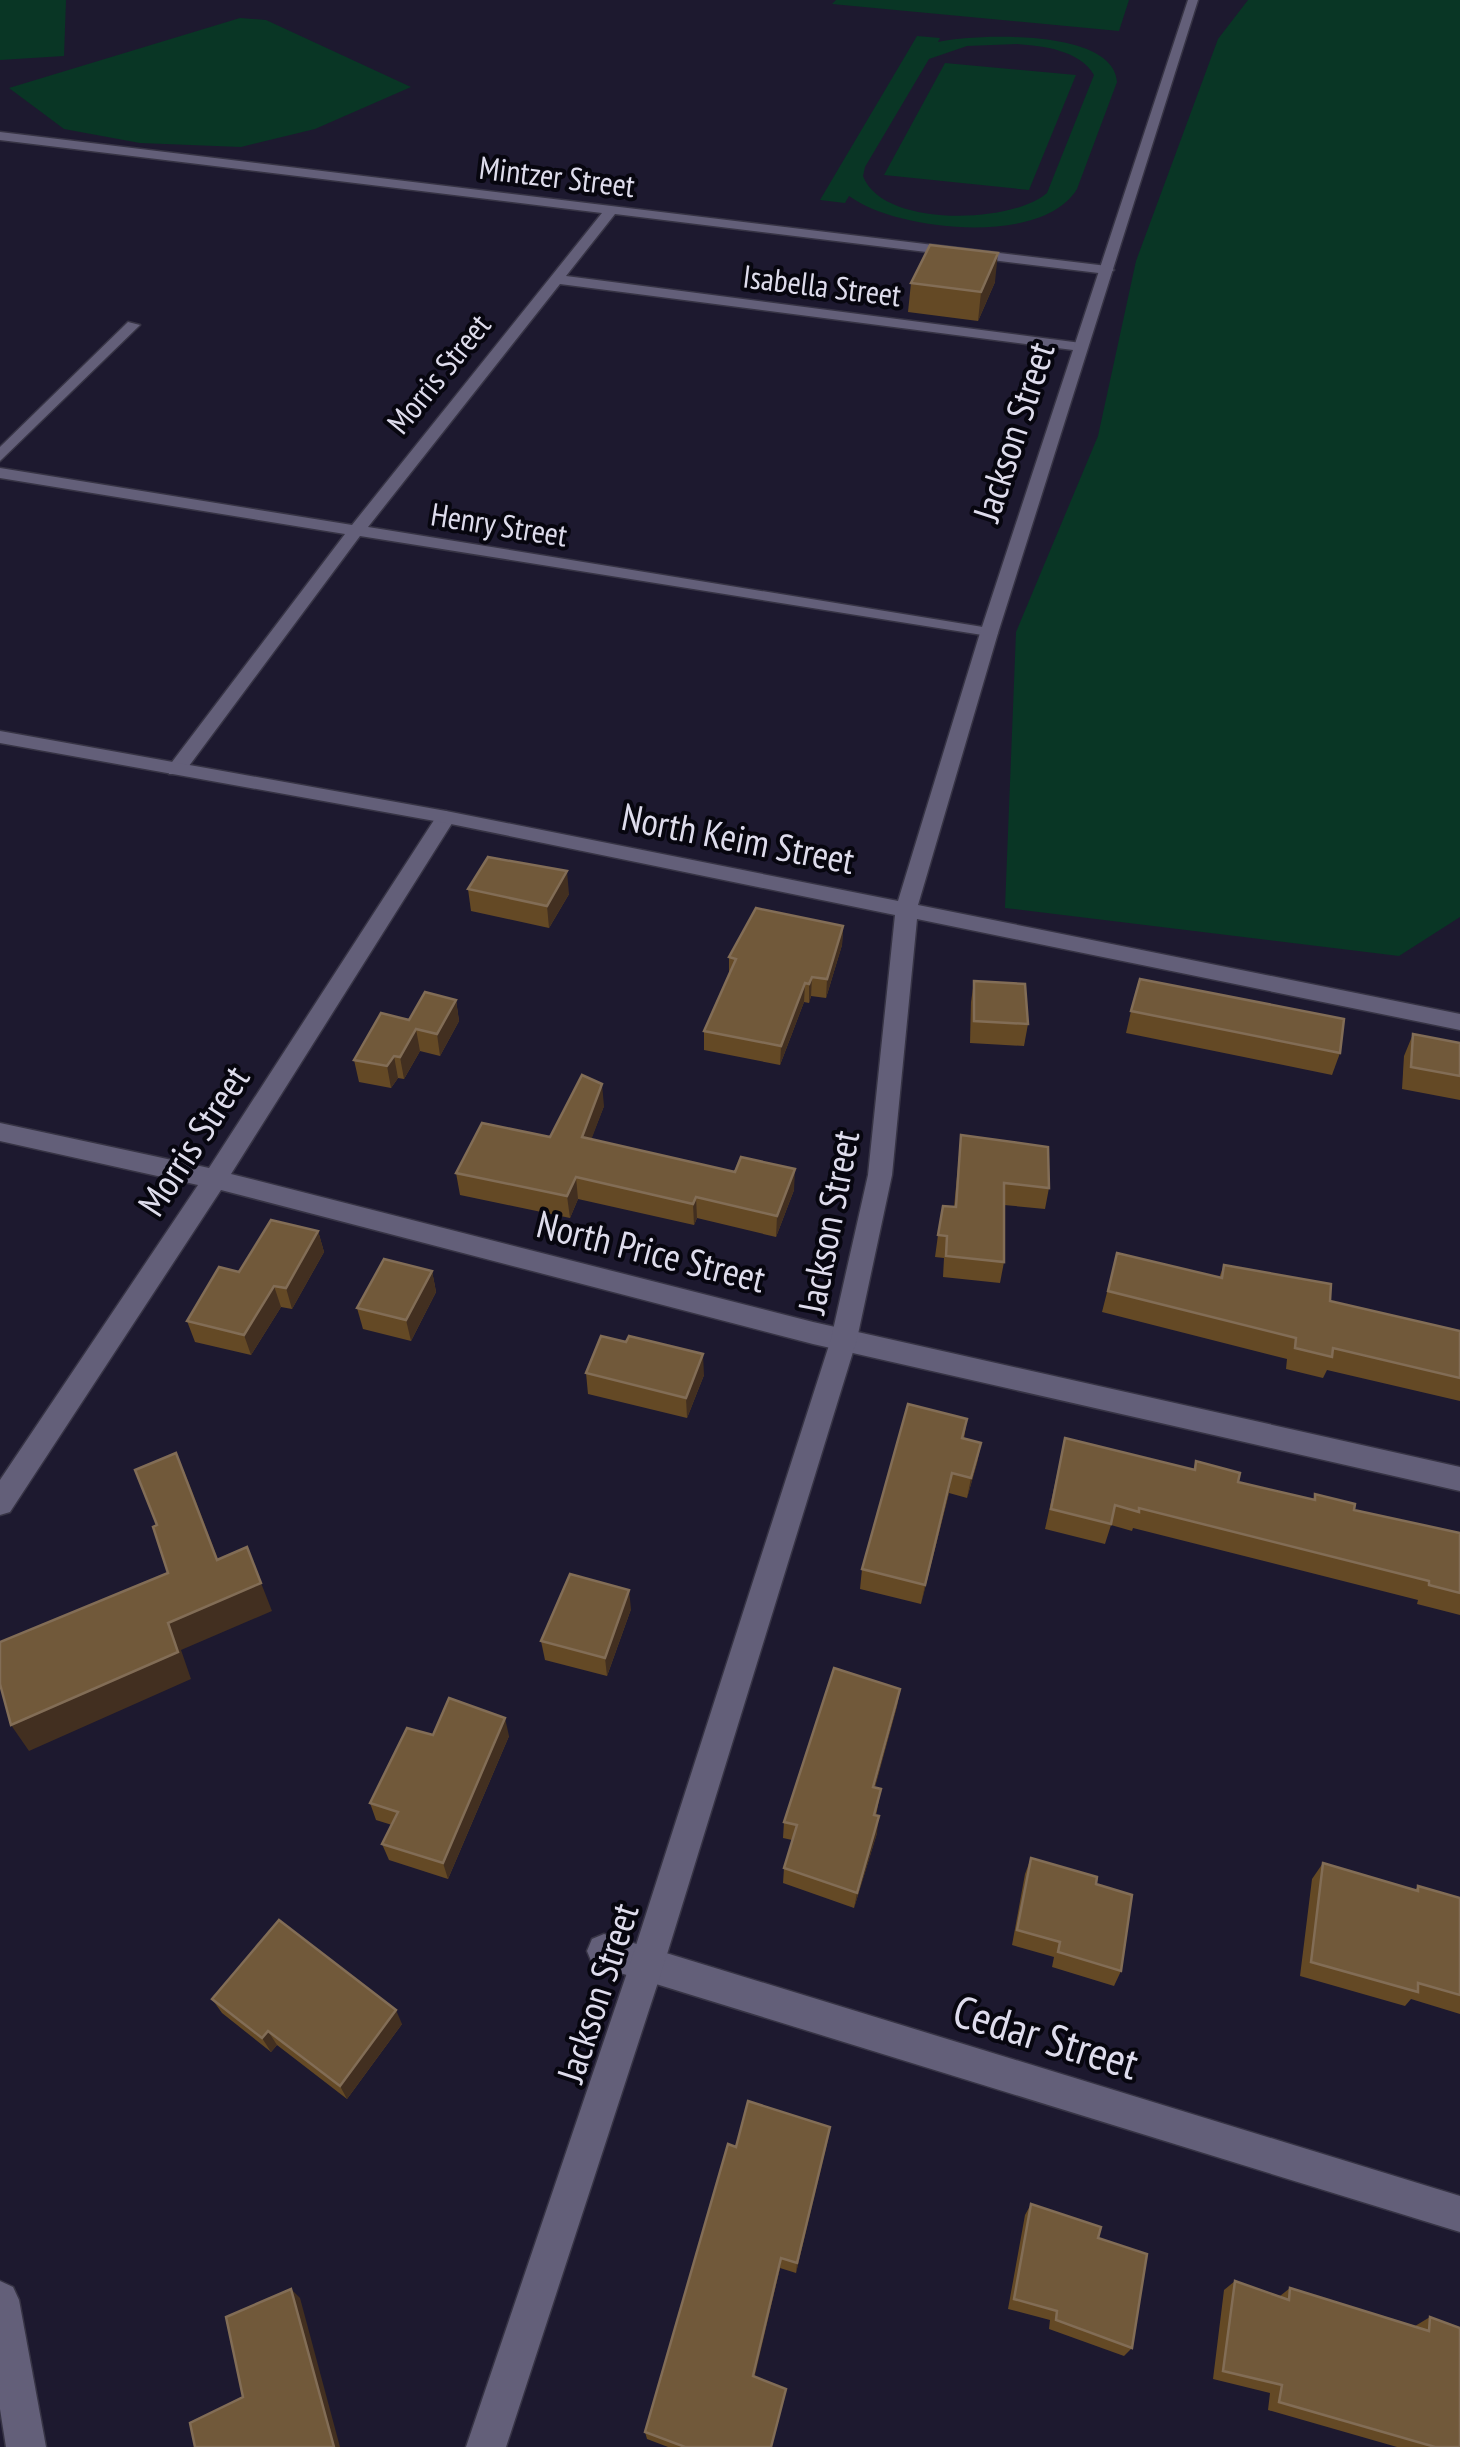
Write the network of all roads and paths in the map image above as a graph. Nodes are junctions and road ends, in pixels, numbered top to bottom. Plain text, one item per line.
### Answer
1 (1194, 0) edge
2 (0, 136) edge
3 (610, 212) junction
4 (1106, 270) junction
5 (557, 279) junction
6 (133, 325) dead end
7 (1081, 347) junction
8 (0, 456) edge
9 (0, 473) edge
10 (355, 532) junction
11 (988, 633) junction
12 (0, 737) edge
13 (176, 770) junction
14 (446, 817) junction
15 (907, 908) junction
16 (1460, 1022) edge
17 (0, 1132) edge
18 (215, 1179) junction
19 (844, 1338) junction
20 (1460, 1479) edge
21 (0, 1503) edge
22 (604, 1951) dead end
23 (648, 1964) junction
24 (1460, 2214) edge
25 (0, 2300) edge
26 (26, 2447) edge
27 (486, 2447) edge

1 - 4 street, Jackson Street
2 - 3 street, Mintzer Street
3 - 4 street, Mintzer Street
3 - 5 street, Morris Street
4 - 7 street, Jackson Street
5 - 7 street, Isabella Street
5 - 10 street, Morris Street
6 - 8 street
7 - 11 street, Jackson Street
9 - 10 street, Henry Street
10 - 11 street, Henry Street
10 - 13 street, Morris Street
11 - 15 street, Jackson Street
12 - 13 street, North Keim Street
13 - 14 street, North Keim Street
14 - 15 street, North Keim Street
14 - 18 street, Morris Street
15 - 16 street, North Keim Street
15 - 19 street, Jackson Street
17 - 18 street, North Price Street
18 - 19 street, North Price Street
18 - 21 street, Morris Street
19 - 20 street, North Price Street
19 - 23 street, Jackson Street
22 - 23 street, Cedar Street
23 - 24 street, Cedar Street
23 - 27 street, Jackson Street
25 - 26 street

